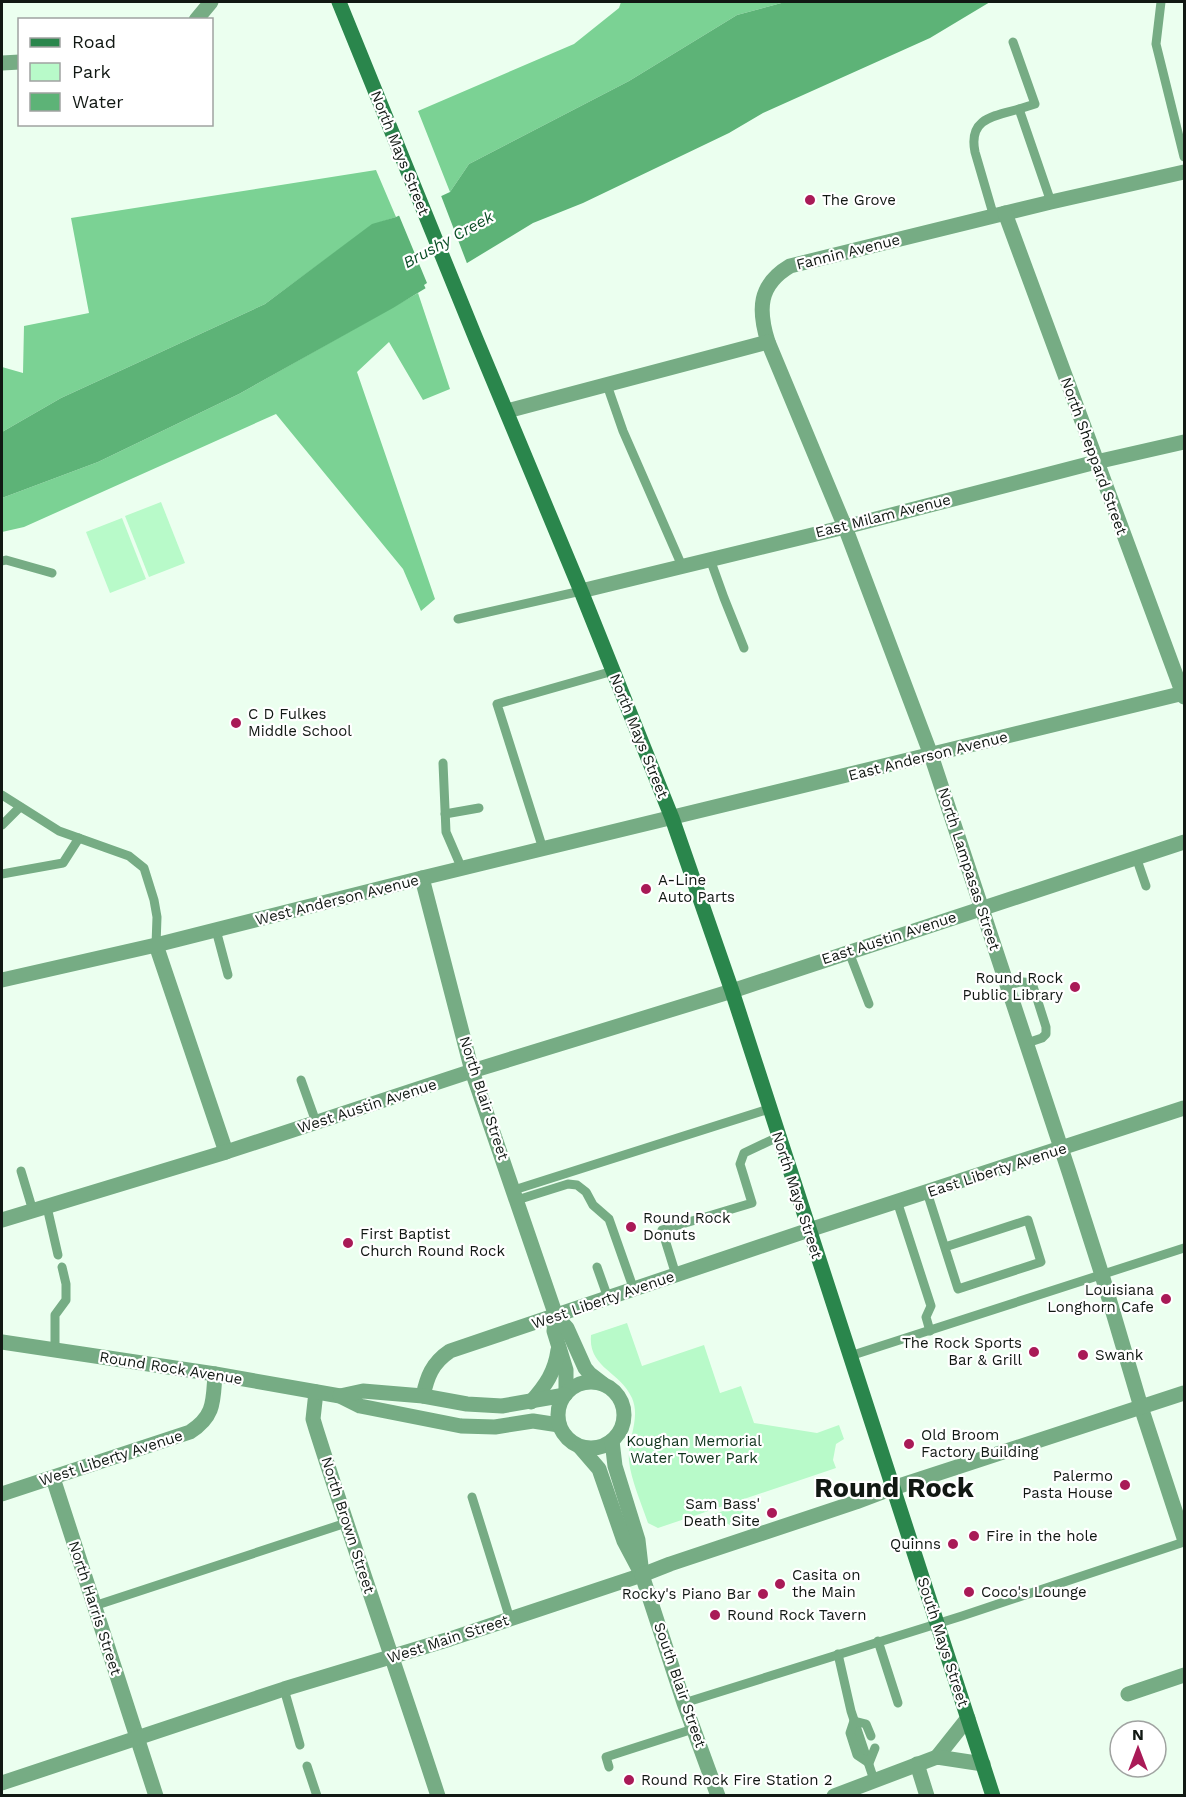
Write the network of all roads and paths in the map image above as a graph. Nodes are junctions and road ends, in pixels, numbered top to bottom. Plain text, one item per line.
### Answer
1 (211, 2) edge
2 (339, 2) edge
3 (1161, 2) edge
4 (198, 18) edge
5 (1013, 42) dead end
6 (18, 62) edge
7 (2, 63) edge
8 (1019, 109) junction
9 (1185, 157) edge
10 (1185, 172) edge
11 (1051, 202) junction
12 (1000, 215) junction
13 (768, 342) junction
14 (607, 385) junction
15 (507, 411) junction
16 (1185, 442) edge
17 (1096, 462) junction
18 (845, 527) junction
19 (710, 559) junction
20 (2, 561) edge
21 (682, 566) junction
22 (52, 573) dead end
23 (581, 591) junction
24 (458, 619) dead end
25 (744, 648) dead end
26 (613, 671) junction
27 (1184, 694) edge
28 (932, 755) junction
29 (443, 763) dead end
30 (2, 795) edge
31 (20, 807) junction
32 (479, 808) dead end
33 (445, 814) junction
34 (672, 818) junction
35 (2, 825) edge
36 (79, 838) junction
37 (1185, 842) edge
38 (543, 849) junction
39 (1136, 857) junction
40 (462, 868) junction
41 (2, 874) edge
42 (422, 878) junction
43 (1146, 886) dead end
44 (982, 907) junction
45 (216, 930) junction
46 (156, 945) junction
47 (849, 952) junction
48 (228, 975) dead end
49 (2, 980) edge
50 (1008, 985) junction
51 (732, 991) junction
52 (869, 1004) dead end
53 (1027, 1043) junction
54 (472, 1071) junction
55 (301, 1080) dead end
56 (769, 1108) junction
57 (1184, 1111) edge
58 (316, 1122) junction
59 (778, 1137) junction
60 (1061, 1149) junction
61 (226, 1152) junction
62 (21, 1172) dead end
63 (927, 1192) junction
64 (516, 1195) junction
65 (897, 1202) junction
66 (40, 1209) junction
67 (2, 1220) edge
68 (809, 1230) junction
69 (945, 1247) junction
70 (1185, 1248) edge
71 (58, 1255) dead end
72 (62, 1267) dead end
73 (597, 1267) dead end
74 (676, 1275) junction
75 (1102, 1275) junction
76 (634, 1290) junction
77 (608, 1299) junction
78 (556, 1316) junction
79 (930, 1331) junction
80 (2, 1342) edge
81 (559, 1347) junction
82 (55, 1350) junction
83 (850, 1356) junction
84 (215, 1374) junction
85 (603, 1384) junction
86 (316, 1392) junction
87 (1185, 1393) edge
88 (566, 1394) junction
89 (340, 1396) junction
90 (423, 1396) junction
91 (531, 1402) junction
92 (1141, 1407) junction
93 (559, 1425) junction
94 (612, 1441) junction
95 (580, 1447) junction
96 (53, 1478) junction
97 (893, 1488) junction
98 (2, 1494) edge
99 (472, 1497) dead end
100 (346, 1523) junction
101 (1185, 1540) edge
102 (642, 1575) junction
103 (94, 1606) junction
104 (510, 1619) junction
105 (936, 1623) junction
106 (878, 1641) junction
107 (838, 1654) junction
108 (393, 1657) junction
109 (1185, 1676) edge
110 (284, 1689) junction
111 (1128, 1694) dead end
112 (684, 1703) junction
113 (898, 1703) dead end
114 (968, 1718) junction
115 (854, 1721) junction
116 (693, 1729) junction
117 (871, 1736) dead end
118 (137, 1738) junction
119 (300, 1745) dead end
120 (875, 1748) dead end
121 (937, 1757) junction
122 (869, 1763) junction
123 (917, 1764) junction
124 (307, 1766) dead end
125 (609, 1767) dead end
126 (985, 1771) junction
127 (874, 1780) junction
128 (2, 1783) edge
129 (156, 1796) edge
130 (317, 1796) edge
131 (438, 1796) edge
132 (718, 1796) edge
133 (834, 1796) edge
134 (927, 1796) edge
135 (993, 1796) edge

1 - 4 street
2 - 15 main road, North Mays Street
3 - 9 lane
5 - 8 lane
6 - 7 street
8 - 11 lane
8 - 12 lane
10 - 11 street, Fannin Avenue
11 - 12 street, Fannin Avenue
12 - 13 street, Fannin Avenue
12 - 17 street, North Sheppard Street
13 - 14 street
13 - 18 street, North Lampasas Street
14 - 15 street
14 - 21 lane
15 - 23 main road, North Mays Street
16 - 17 street, East Milam Avenue
17 - 18 street, East Milam Avenue
17 - 27 street, North Sheppard Street
18 - 19 street, East Milam Avenue
18 - 28 street, North Lampasas Street
19 - 21 street, East Milam Avenue
19 - 25 lane
20 - 22 lane
21 - 23 street, East Milam Avenue
23 - 24 lane
23 - 26 main road, North Mays Street
26 - 34 main road, North Mays Street
26 - 38 lane
27 - 28 street, East Anderson Avenue
28 - 34 street, East Anderson Avenue
28 - 44 street, North Lampasas Street
29 - 33 lane
30 - 31 lane
31 - 35 lane
31 - 36 lane
32 - 33 lane
33 - 40 lane
34 - 38 street, West Anderson Avenue
34 - 51 main road, North Mays Street
36 - 41 lane
36 - 46 lane
37 - 39 street, East Austin Avenue
38 - 40 street, West Anderson Avenue
39 - 43 lane
39 - 44 street, East Austin Avenue
40 - 42 street, West Anderson Avenue
42 - 45 street, West Anderson Avenue
42 - 54 street, North Blair Street
44 - 47 street, East Austin Avenue
44 - 50 street, North Lampasas Street
45 - 46 street, West Anderson Avenue
45 - 48 lane
46 - 49 street, West Anderson Avenue
46 - 61 street
47 - 51 street, East Austin Avenue
47 - 52 lane
50 - 53 street, North Lampasas Street
50 - 53 lane
51 - 54 street, West Austin Avenue
51 - 56 main road, North Mays Street
53 - 60 street, North Lampasas Street
54 - 58 street, West Austin Avenue
54 - 64 street, North Blair Street
55 - 58 lane
56 - 59 main road, North Mays Street
56 - 64 lane
57 - 60 street, East Liberty Avenue
58 - 61 street, West Austin Avenue
59 - 68 main road, North Mays Street
59 - 74 lane
60 - 63 street, East Liberty Avenue
60 - 75 street, North Lampasas Street
61 - 66 street, West Austin Avenue
62 - 66 lane
63 - 65 street, East Liberty Avenue
63 - 69 lane
64 - 76 lane
64 - 78 street, North Blair Street
65 - 68 street, East Liberty Avenue
65 - 79 lane
66 - 67 street, West Austin Avenue
66 - 71 lane
68 - 74 street, West Liberty Avenue
68 - 83 main road, North Mays Street
69 - 69 lane
70 - 75 lane
72 - 82 lane
73 - 77 lane
74 - 76 street, West Liberty Avenue
75 - 79 lane
75 - 92 street, North Lampasas Street
76 - 77 street, West Liberty Avenue
77 - 78 street, West Liberty Avenue
78 - 81 street, North Blair Street
78 - 85 street, North Blair Street
78 - 90 street, West Liberty Avenue
79 - 83 lane
80 - 82 street, Round Rock Avenue
81 - 88 street, North Blair Street
81 - 91 street
82 - 84 street, Round Rock Avenue
83 - 97 main road, North Mays Street
84 - 86 street, Round Rock Avenue
84 - 96 street, West Liberty Avenue
85 - 88 street
85 - 94 street
86 - 89 street, Round Rock Avenue
86 - 100 street, North Brown Street
87 - 92 street, West Main Street
88 - 91 street, Round Rock Avenue
88 - 93 street
89 - 90 street, Round Rock Avenue
89 - 93 street, Round Rock Avenue
90 - 91 street, Round Rock Avenue
92 - 97 street, West Main Street
92 - 101 street, North Lampasas Street
93 - 95 street
94 - 95 street
94 - 102 street
95 - 102 street
96 - 98 street, West Liberty Avenue
96 - 103 street, North Harris Street
97 - 102 street, West Main Street
97 - 105 main road, South Mays Street
99 - 104 lane
100 - 103 lane
100 - 108 street, North Brown Street
101 - 105 lane
102 - 104 street, West Main Street
102 - 112 street, South Blair Street
103 - 118 street, North Harris Street
104 - 108 street, West Main Street
105 - 106 lane
105 - 114 main road, South Mays Street
106 - 107 lane
106 - 113 lane
107 - 112 lane
107 - 115 lane
108 - 110 street, West Main Street
108 - 131 street, North Brown Street
109 - 111 street
110 - 118 street, West Main Street
110 - 119 lane
112 - 116 street, South Blair Street
114 - 121 street
114 - 126 main road, South Mays Street
115 - 117 lane
115 - 122 lane
116 - 125 lane
116 - 132 street, South Blair Street
118 - 128 street, West Main Street
118 - 129 street, North Harris Street
120 - 122 lane
121 - 123 street
121 - 126 street
122 - 127 lane
123 - 127 street
123 - 134 street
124 - 130 lane
126 - 135 main road, South Mays Street
127 - 133 street

